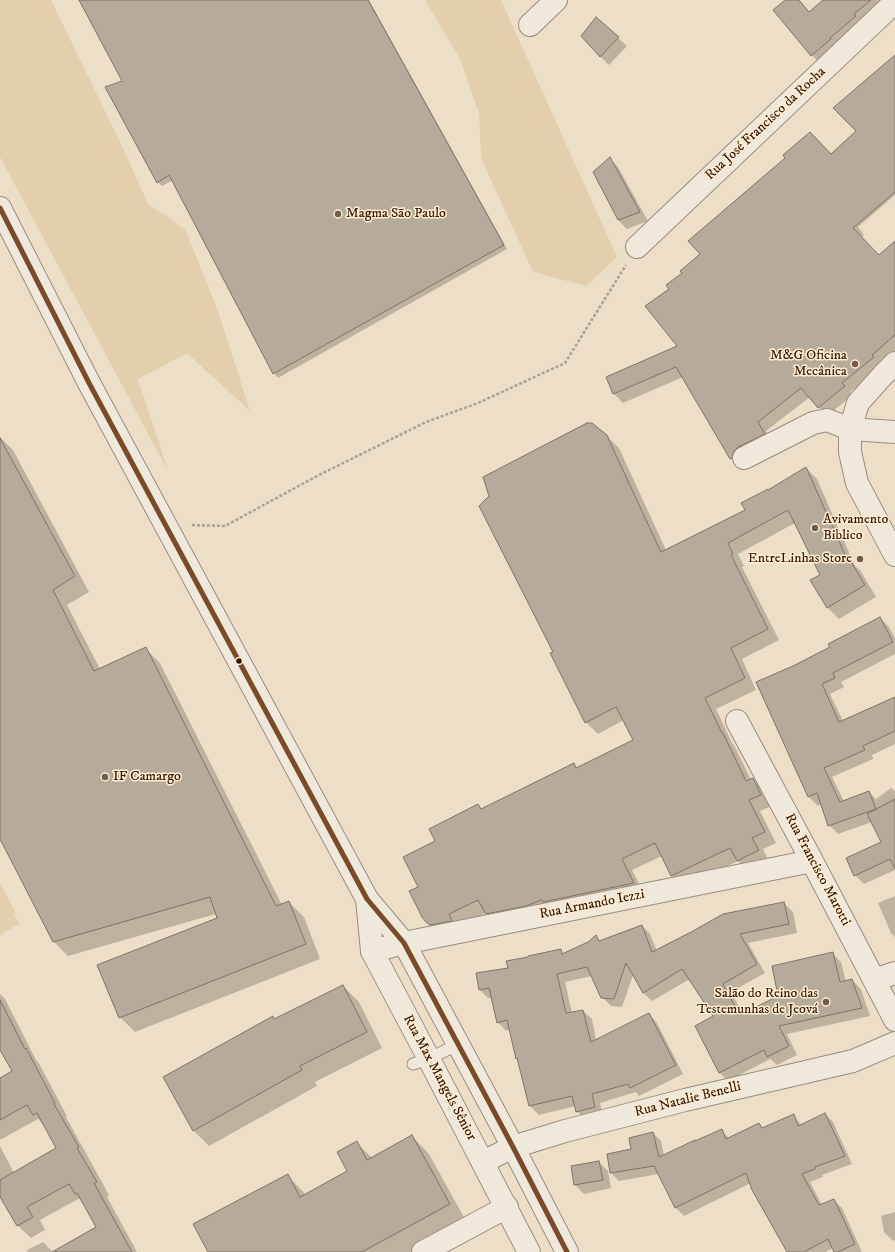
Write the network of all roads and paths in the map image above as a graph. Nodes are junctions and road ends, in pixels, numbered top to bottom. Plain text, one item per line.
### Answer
1 (556, 0) edge
2 (895, 2) edge
3 (530, 26) dead end
4 (0, 208) edge
5 (637, 247) joint
6 (895, 363) edge
7 (850, 429) junction
8 (895, 432) edge
9 (744, 458) dead end
10 (192, 525) dead end
11 (895, 556) edge
12 (737, 721) dead end
13 (812, 860) junction
14 (367, 899) junction
15 (404, 943) junction
16 (372, 951) junction
17 (895, 973) edge
18 (874, 980) junction
19 (895, 1020) edge
20 (895, 1043) edge
21 (458, 1044) junction
22 (421, 1062) junction
23 (513, 1147) junction
24 (483, 1162) junction
25 (507, 1207) junction
26 (423, 1252) edge
27 (529, 1252) edge
28 (567, 1252) edge

1 - 3 street
2 - 5 street, Rua José Francisco da Rocha
4 - 14 street, Rua Max Mangels Sênior
5 - 10 path
6 - 7 street
7 - 8 street
7 - 9 street
7 - 11 street
12 - 13 street, Rua Francisco Marotti
13 - 15 street, Rua Armando Iezzi
13 - 18 street, Rua Francisco Marotti
14 - 15 street, Rua Max Mangels Sênior
14 - 16 street, Rua Max Mangels Sênior
15 - 16 street, Rua Armando Iezzi
15 - 21 street, Rua Max Mangels Sênior
16 - 22 street, Rua Max Mangels Sênior
17 - 18 street
18 - 19 street, Rua Francisco Marotti
20 - 23 street, Rua Natalie Benelli
21 - 22 lane
21 - 23 street, Rua Max Mangels Sênior
22 - 24 street, Rua Max Mangels Sênior
23 - 24 street, Rua Natalie Benelli
23 - 28 street, Rua Max Mangels Sênior
24 - 25 street, Rua Max Mangels Sênior
25 - 26 street
25 - 27 street, Rua Max Mangels Sênior

